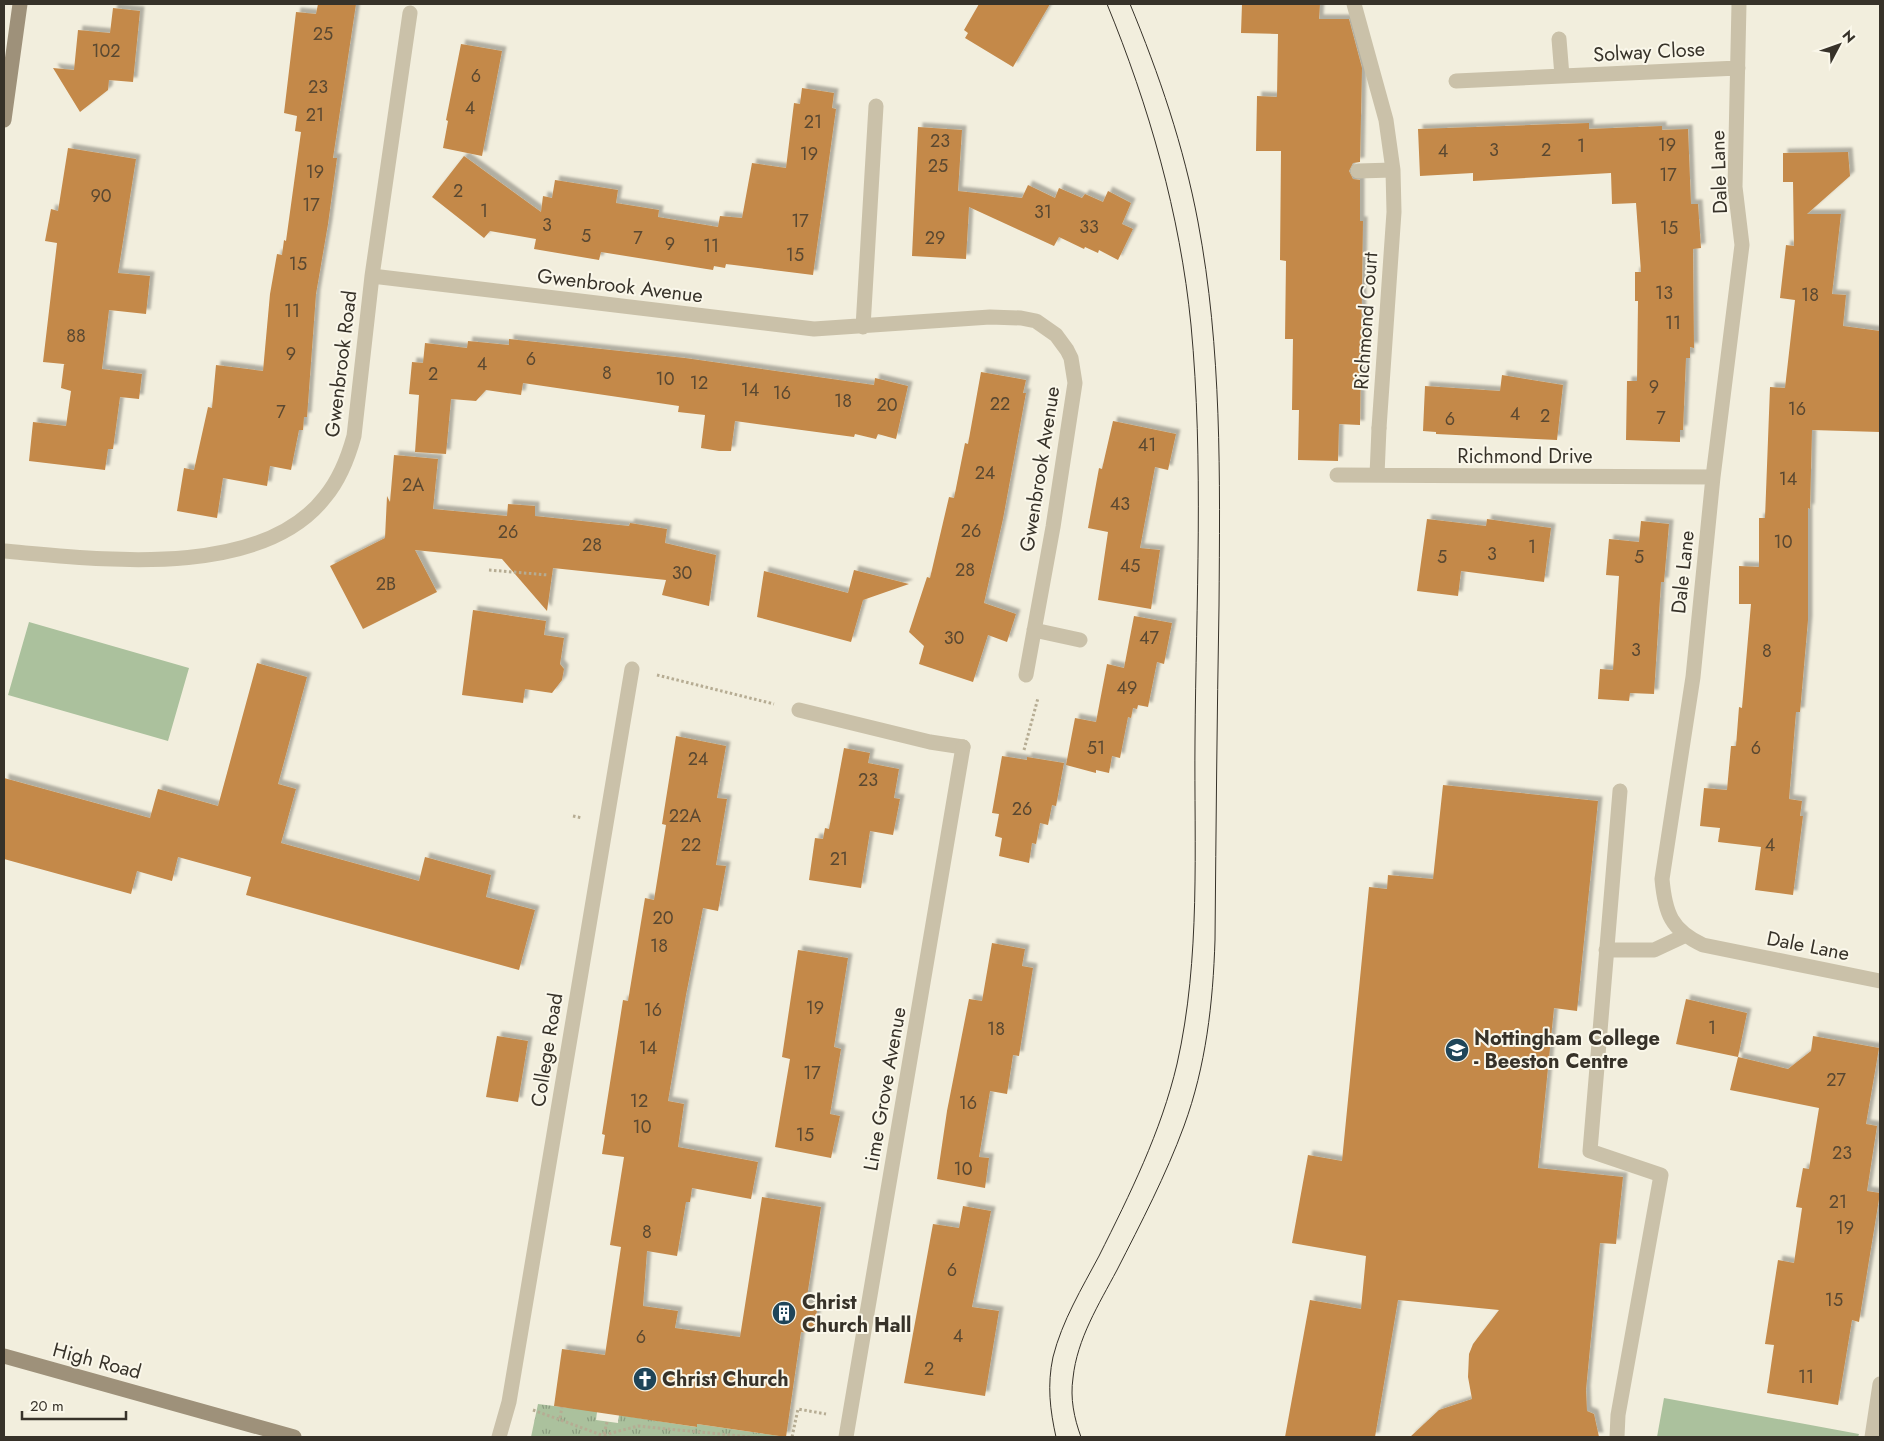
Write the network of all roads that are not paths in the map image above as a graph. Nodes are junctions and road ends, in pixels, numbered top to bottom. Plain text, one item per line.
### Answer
1 (20, 4) edge
2 (1354, 4) edge
3 (1739, 4) edge
4 (410, 13) dead end
5 (1559, 39) dead end
6 (1738, 68) junction
7 (1562, 76) junction
8 (1456, 82) dead end
9 (876, 106) dead end
10 (4, 120) edge
11 (1393, 170) junction
12 (1358, 171) dead end
13 (372, 276) junction
14 (863, 327) junction
15 (1337, 475) dead end
16 (1377, 475) junction
17 (1713, 477) junction
18 (4, 551) edge
19 (1034, 630) junction
20 (1080, 640) dead end
21 (632, 669) road end
22 (1026, 675) road end
23 (799, 710) road end
24 (1620, 791) dead end
25 (1684, 936) junction
26 (1606, 950) junction
27 (1880, 981) edge
28 (4, 1356) edge
29 (1880, 1384) edge
30 (264, 1433) edge
31 (294, 1437) edge
32 (499, 1437) edge
33 (846, 1437) edge
34 (1617, 1437) edge
35 (1872, 1437) edge

1 - 10 main road
2 - 11 street, Richmond Court
3 - 6 street, Dale Lane
4 - 13 street, Gwenbrook Road
5 - 7 street
6 - 7 street, Solway Close
6 - 17 street, Dale Lane
7 - 8 street, Solway Close
9 - 14 street
11 - 12 street
11 - 16 street, Richmond Court
13 - 14 street, Gwenbrook Avenue
13 - 18 street, Gwenbrook Road
14 - 19 street, Gwenbrook Avenue
15 - 16 street, Richmond Drive
16 - 17 street, Richmond Drive
17 - 25 street, Dale Lane
19 - 20 street
19 - 22 street, Gwenbrook Avenue
21 - 32 street, College Road
23 - 33 street, Lime Grove Avenue
24 - 26 street
25 - 26 street
25 - 27 street, Dale Lane
26 - 34 street
28 - 30 main road, High Road
29 - 35 street
30 - 31 main road, High Road

